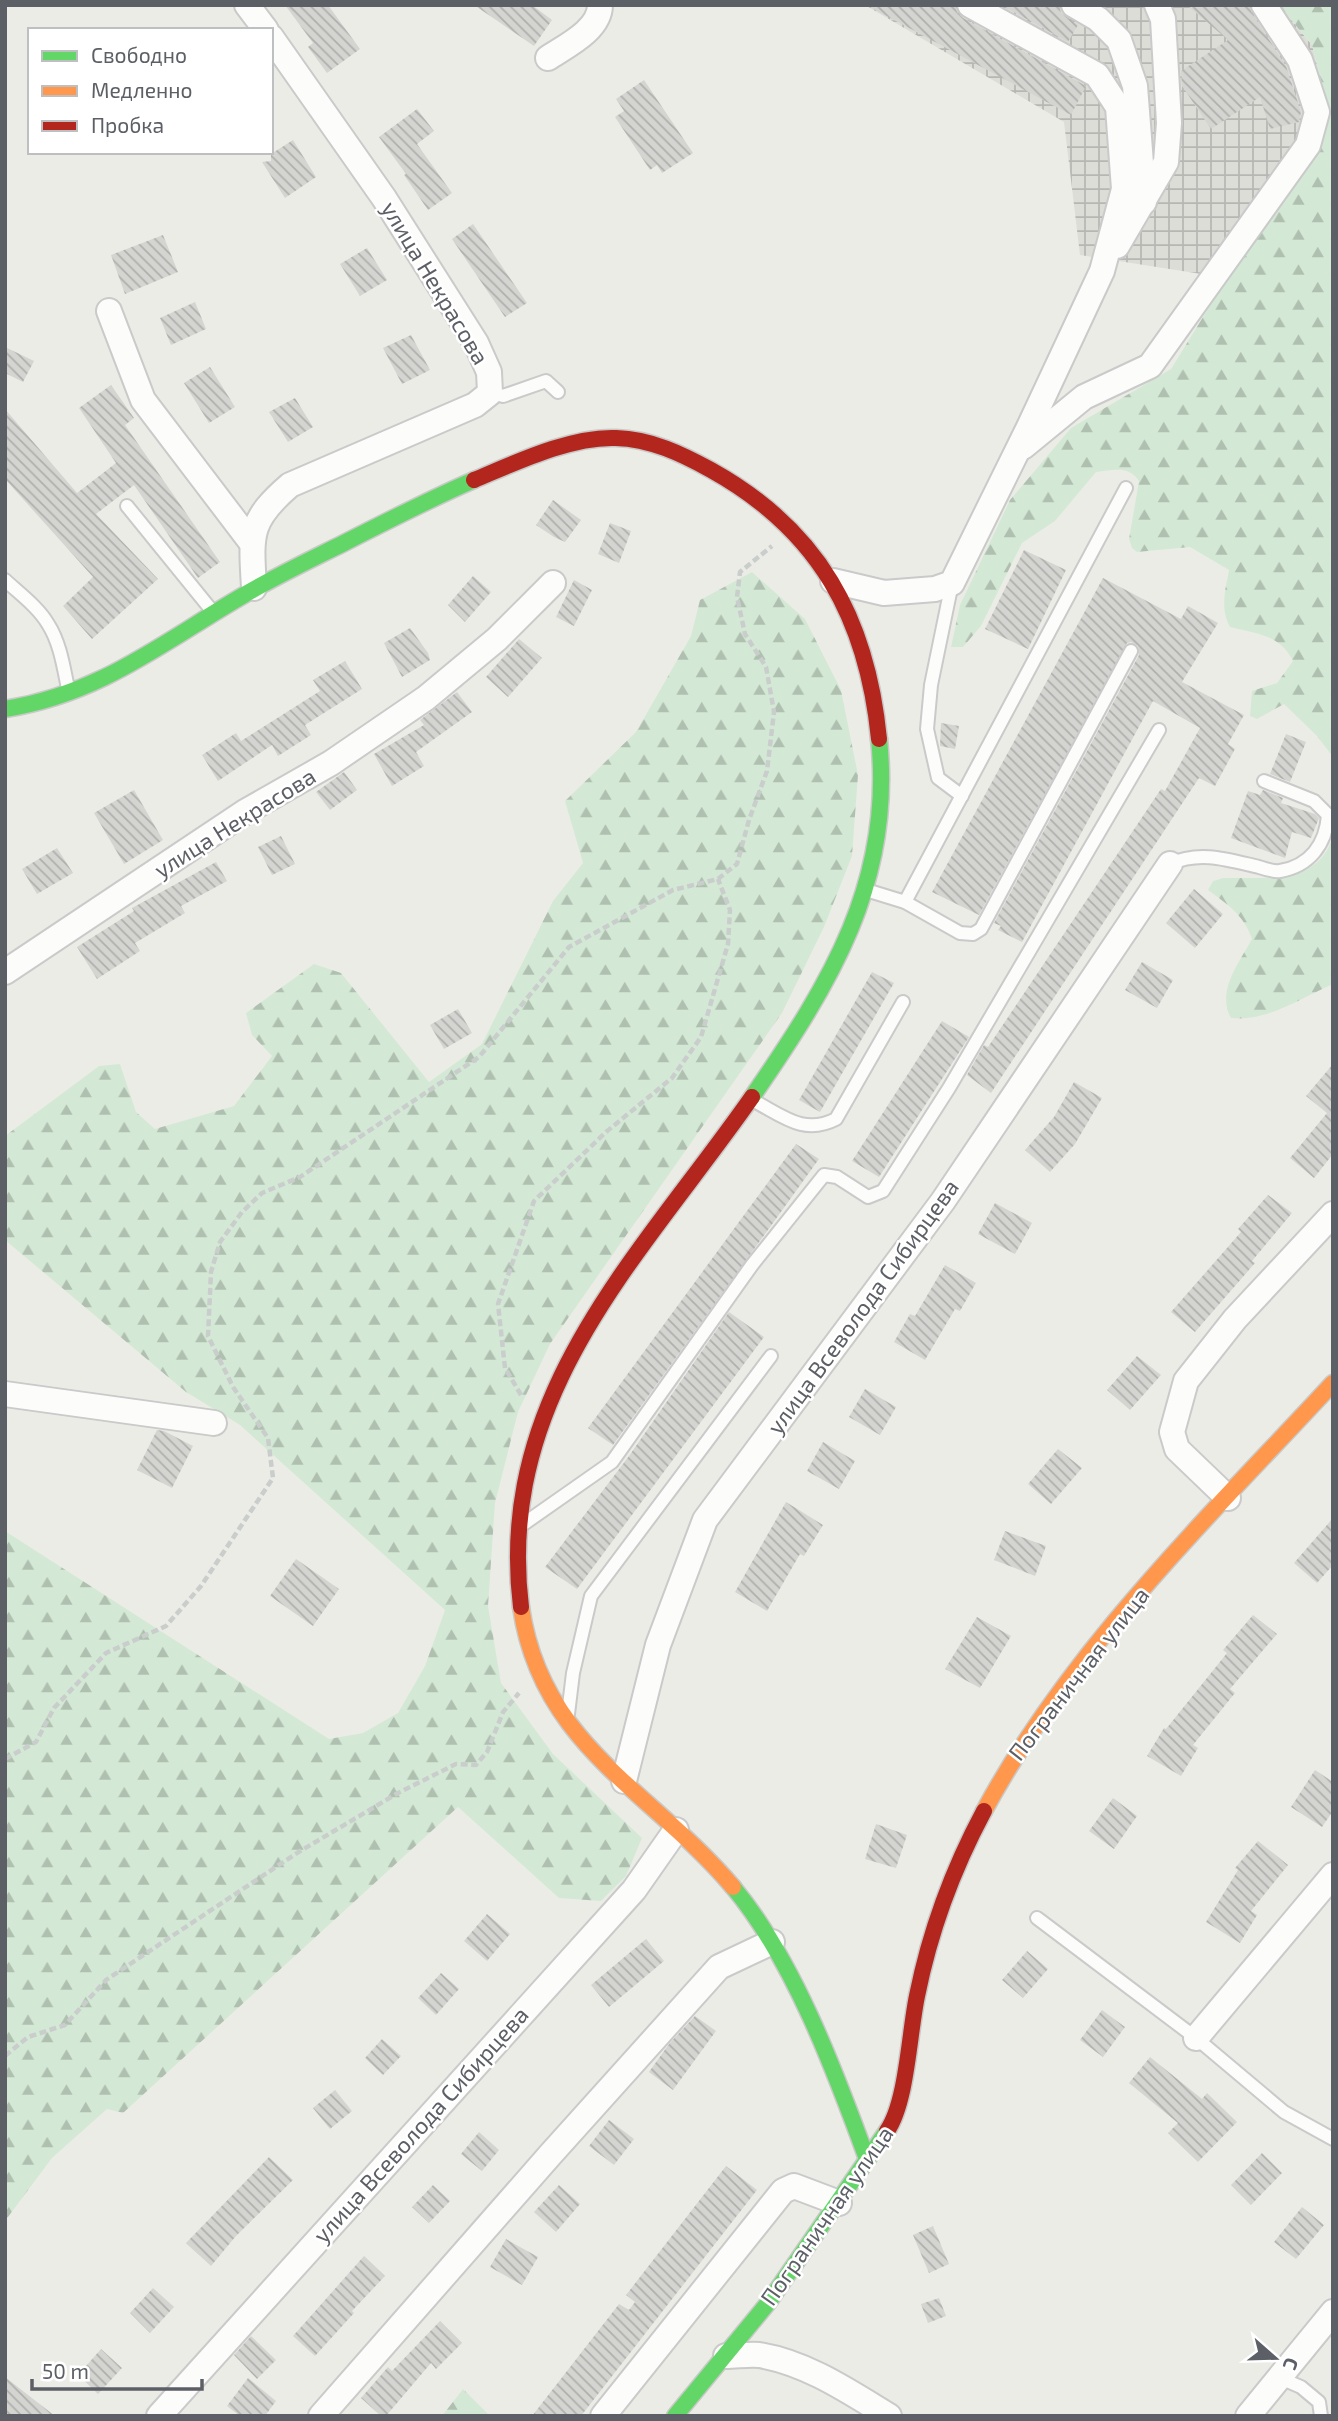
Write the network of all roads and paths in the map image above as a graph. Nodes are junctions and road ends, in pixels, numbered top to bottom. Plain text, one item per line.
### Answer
1 (247, 5) edge
2 (600, 5) edge
3 (970, 5) edge
4 (1074, 5) edge
5 (1157, 5) edge
6 (1264, 5) edge
7 (264, 28) edge
8 (273, 40) edge
9 (548, 58) dead end
10 (1144, 203) junction
11 (1102, 271) junction
12 (109, 312) dead end
13 (558, 392) dead end
14 (490, 394) junction
15 (1015, 454) junction
16 (1126, 488) dead end
17 (127, 506) dead end
18 (792, 530) junction
19 (251, 542) junction
20 (5, 580) edge
21 (833, 581) junction
22 (553, 583) dead end
23 (953, 583) junction
24 (254, 588) junction
25 (214, 613) junction
26 (1131, 650) dead end
27 (69, 694) junction
28 (5, 709) edge
29 (1159, 730) dead end
30 (1264, 781) dead end
31 (961, 796) junction
32 (1170, 864) joint
33 (718, 879) junction
34 (865, 890) junction
35 (905, 902) junction
36 (5, 972) edge
37 (903, 1002) dead end
38 (752, 1100) junction
39 (1333, 1214) edge
40 (771, 1356) dead end
41 (1333, 1383) edge
42 (5, 1394) edge
43 (214, 1423) dead end
44 (540, 1426) junction
45 (1228, 1497) junction
46 (519, 1527) junction
47 (538, 1673) junction
48 (567, 1721) junction
49 (5, 1759) edge
50 (624, 1781) junction
51 (676, 1830) junction
52 (1333, 1875) edge
53 (1037, 1918) dead end
54 (772, 1942) junction
55 (1195, 2038) junction
56 (5, 2056) edge
57 (1333, 2139) edge
58 (867, 2159) junction
59 (839, 2203) junction
60 (1333, 2312) edge
61 (726, 2356) junction
62 (1280, 2378) junction
63 (159, 2416) edge
64 (321, 2416) edge
65 (603, 2416) edge
66 (675, 2416) edge
67 (889, 2416) edge
68 (1248, 2416) edge
69 (1321, 2416) edge

1 - 7 street
2 - 9 street
3 - 11 street
4 - 10 street
5 - 10 street
6 - 15 street
8 - 14 street, улица Некрасова
10 - 11 street
11 - 15 street
12 - 19 street
13 - 14 lane
14 - 19 street, улица Некрасова
15 - 23 street
16 - 31 lane
17 - 25 lane
18 - 21 main road
18 - 24 main road
18 - 33 path
19 - 24 street, улица Некрасова
20 - 27 lane
21 - 23 street
21 - 34 main road
22 - 36 street, улица Некрасова
23 - 31 lane
24 - 25 main road
25 - 27 main road
26 - 35 lane
27 - 28 main road
29 - 46 lane
30 - 32 lane
31 - 35 lane
32 - 50 street, улица Всеволода Сибирцева
33 - 44 path
33 - 49 path
34 - 35 lane
34 - 38 main road
37 - 38 lane
38 - 44 main road
39 - 45 street
40 - 48 lane
41 - 45 main road, Пограничная улица
42 - 43 street
44 - 46 main road
45 - 58 main road, Пограничная улица
46 - 47 main road
47 - 48 main road
47 - 56 path
48 - 50 main road
50 - 51 main road
51 - 54 main road
51 - 63 street, улица Всеволода Сибирцева
52 - 55 street
53 - 55 lane
54 - 58 main road
54 - 64 street
55 - 57 lane
58 - 59 main road, Пограничная улица
59 - 61 main road, Пограничная улица
59 - 65 street
60 - 62 street
61 - 66 main road, Пограничная улица
61 - 67 street
62 - 68 street
62 - 69 lane

